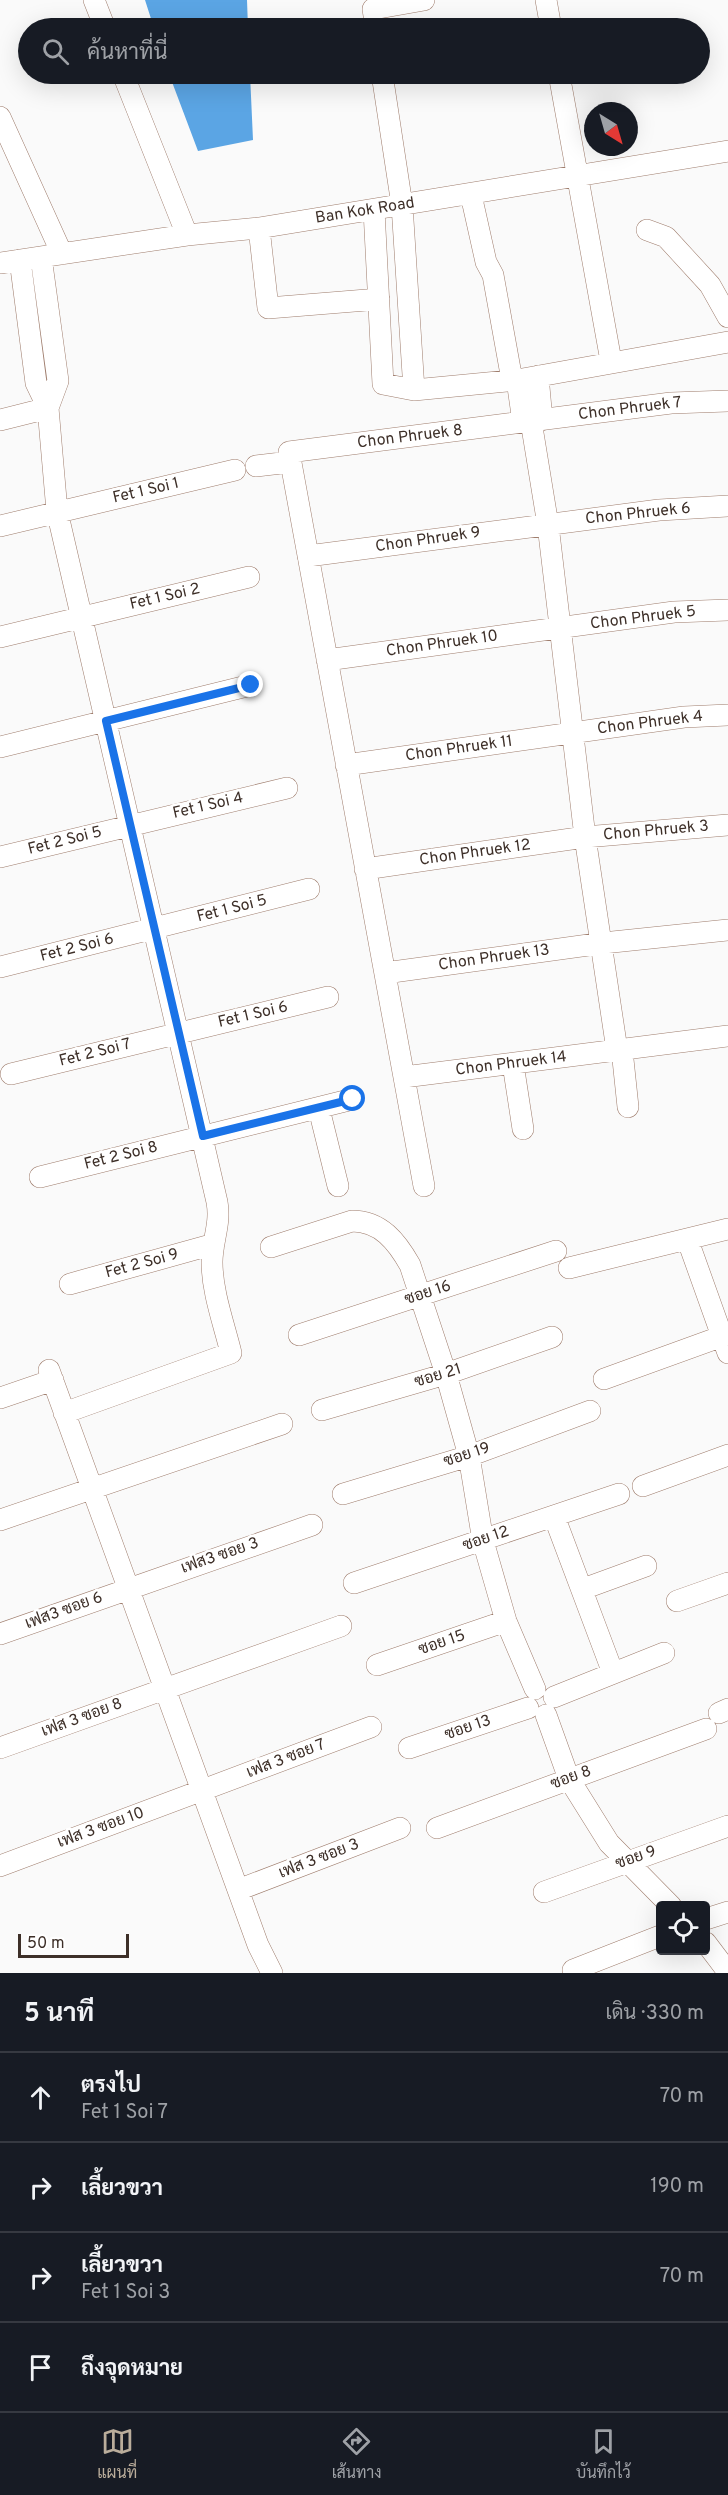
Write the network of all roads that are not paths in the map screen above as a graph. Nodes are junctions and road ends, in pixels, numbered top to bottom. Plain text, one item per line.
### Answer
1 (93, 0) edge
2 (424, 0) edge
3 (546, 0) edge
4 (372, 12) edge
5 (101, 18) edge
6 (549, 18) edge
7 (127, 84) edge
8 (384, 84) edge
9 (561, 84) edge
10 (0, 117) edge
11 (728, 151) edge
12 (577, 174) junction
13 (471, 195) junction
14 (402, 206) junction
15 (374, 210) junction
16 (260, 228) junction
17 (647, 230) dead end
18 (187, 234) junction
19 (31, 258) edge
20 (380, 299) junction
21 (728, 317) edge
22 (728, 342) edge
23 (610, 361) junction
24 (538, 376) junction
25 (515, 380) junction
26 (414, 390) junction
27 (728, 401) edge
28 (48, 408) junction
29 (0, 420) edge
30 (532, 421) junction
31 (290, 457) junction
32 (256, 466) dead end
33 (234, 470) dead end
34 (728, 506) edge
35 (57, 511) junction
36 (548, 525) junction
37 (0, 526) edge
38 (308, 556) junction
39 (249, 577) dead end
40 (728, 610) edge
41 (82, 617) junction
42 (558, 628) junction
43 (0, 637) edge
44 (327, 660) junction
45 (251, 685) dead end
46 (728, 715) edge
47 (106, 721) junction
48 (571, 733) junction
49 (0, 747) edge
50 (346, 765) junction
51 (286, 788) dead end
52 (130, 825) junction
53 (728, 825) edge
54 (585, 837) junction
55 (0, 857) edge
56 (365, 869) junction
57 (309, 889) dead end
58 (154, 929) junction
59 (728, 930) edge
60 (603, 943) junction
61 (0, 967) edge
62 (385, 973) junction
63 (328, 997) dead end
64 (179, 1033) junction
65 (728, 1036) edge
66 (620, 1050) junction
67 (513, 1064) junction
68 (11, 1074) dead end
69 (404, 1077) junction
70 (353, 1099) dead end
71 (628, 1107) dead end
72 (319, 1108) junction
73 (523, 1129) dead end
74 (203, 1136) junction
75 (40, 1177) dead end
76 (424, 1185) dead end
77 (338, 1186) dead end
78 (728, 1229) edge
79 (688, 1241) junction
80 (214, 1245) junction
81 (271, 1247) dead end
82 (556, 1251) dead end
83 (569, 1268) dead end
84 (70, 1284) dead end
85 (420, 1295) junction
86 (299, 1335) dead end
87 (552, 1336) dead end
88 (726, 1341) edge
89 (446, 1374) junction
90 (604, 1379) dead end
91 (0, 1398) edge
92 (322, 1410) dead end
93 (590, 1412) dead end
94 (64, 1413) junction
95 (282, 1424) dead end
96 (728, 1455) edge
97 (469, 1456) junction
98 (643, 1486) dead end
99 (92, 1487) junction
100 (343, 1494) dead end
101 (619, 1494) dead end
102 (554, 1516) junction
103 (0, 1520) edge
104 (312, 1525) dead end
105 (483, 1541) junction
106 (646, 1566) dead end
107 (354, 1583) dead end
108 (728, 1583) edge
109 (128, 1588) junction
110 (583, 1589) junction
111 (677, 1601) dead end
112 (507, 1621) junction
113 (341, 1626) dead end
114 (0, 1634) edge
115 (664, 1653) dead end
116 (377, 1665) dead end
117 (613, 1673) junction
118 (165, 1688) junction
119 (541, 1702) junction
120 (718, 1717) edge
121 (371, 1727) dead end
122 (0, 1748) edge
123 (409, 1748) dead end
124 (568, 1779) junction
125 (202, 1791) junction
126 (728, 1826) edge
127 (400, 1828) dead end
128 (437, 1828) dead end
129 (625, 1862) junction
130 (0, 1866) edge
131 (238, 1890) junction
132 (544, 1892) dead end
133 (668, 1901) edge
134 (728, 1912) edge
135 (710, 1917) edge
136 (656, 1938) edge
137 (710, 1949) edge
138 (573, 1970) dead end
139 (728, 1972) edge
140 (272, 1973) edge

1 - 5 street
2 - 4 street
3 - 6 street
7 - 18 street
8 - 14 street
9 - 12 street
10 - 19 street
11 - 12 street, Ban Kok Road
12 - 13 street, Ban Kok Road
12 - 23 street
13 - 14 street, Ban Kok Road
13 - 25 street
14 - 15 street, Ban Kok Road
14 - 26 street
15 - 16 street, Ban Kok Road
15 - 20 street
16 - 18 street, Ban Kok Road
16 - 20 street
17 - 21 street
18 - 19 street, Ban Kok Road
19 - 28 street
20 - 26 street
22 - 23 street
23 - 24 street
24 - 25 street
24 - 30 street
25 - 26 street
25 - 30 street
27 - 30 street, Chon Phruek 7
28 - 29 street
28 - 35 street
30 - 31 street, Chon Phruek 8
30 - 36 street
31 - 32 street, Chon Phruek 8
31 - 38 street
33 - 35 street, Fet 1 Soi 1
34 - 36 street, Chon Phruek 6
35 - 37 street, Fet 1 Soi 1
35 - 41 street
36 - 38 street, Chon Phruek 9
36 - 42 street
38 - 44 street
39 - 41 street, Fet 1 Soi 2
40 - 42 street, Chon Phruek 5
41 - 43 street, Fet 1 Soi 2
41 - 47 street
42 - 44 street, Chon Phruek 10
42 - 48 street
44 - 50 street
45 - 47 street
46 - 48 street, Chon Phruek 4
47 - 49 street
47 - 52 street
48 - 50 street, Chon Phruek 11
48 - 54 street
50 - 56 street
51 - 52 street, Fet 1 Soi 4
52 - 55 street, Fet 2 Soi 5
52 - 58 street
53 - 54 street, Chon Phruek 3
54 - 56 street, Chon Phruek 12
54 - 60 street
56 - 62 street
57 - 58 street, Fet 1 Soi 5
58 - 61 street, Fet 2 Soi 6
58 - 64 street
59 - 60 street, Chon Phruek 13
60 - 62 street, Chon Phruek 13
60 - 66 street
62 - 69 street
63 - 64 street, Fet 1 Soi 6
64 - 68 street, Fet 2 Soi 7
64 - 74 street
65 - 66 street, Chon Phruek 14
66 - 67 street, Chon Phruek 14
66 - 71 street
67 - 69 street, Chon Phruek 14
67 - 73 street
69 - 76 street
70 - 72 street, Fet 2 Soi 8
72 - 74 street, Fet 2 Soi 8
72 - 77 street
74 - 75 street, Fet 2 Soi 8
74 - 80 street
78 - 79 street
79 - 83 street
79 - 88 street
80 - 84 street, Fet 2 Soi 9
80 - 94 street
81 - 85 street
82 - 85 street, ซอย 16
85 - 86 street, ซอย 16
85 - 89 street
87 - 89 street, ซอย 21
88 - 90 street
89 - 92 street, ซอย 21
89 - 97 street
91 - 94 street
93 - 97 street, ซอย 19
94 - 99 street
95 - 99 street
96 - 98 street
97 - 100 street, ซอย 19
97 - 105 street
99 - 103 street
99 - 109 street
101 - 102 street, ซอย 12
102 - 105 street, ซอย 12
102 - 110 street
104 - 109 street, เฟส3 ซอย 3
105 - 107 street, ซอย 12
105 - 112 street
106 - 110 street
108 - 111 street
109 - 114 street, เฟส3 ซอย 6
109 - 118 street
110 - 117 street
112 - 116 street, ซอย 15
112 - 119 street
113 - 118 street, เฟส 3 ซอย 8
115 - 117 street, ซอย 13
117 - 119 street, ซอย 13
118 - 122 street, เฟส 3 ซอย 8
118 - 125 street
119 - 123 street, ซอย 13
119 - 124 street
120 - 124 street, ซอย 8
121 - 125 street, เฟส 3 ซอย 7
124 - 128 street, ซอย 8
124 - 129 street
125 - 130 street, เฟส 3 ซอย 10
125 - 131 street
126 - 129 street, ซอย 9
127 - 131 street, เฟส 3 ซอย 3
129 - 132 street, ซอย 9
129 - 133 street
131 - 140 street
134 - 135 street
136 - 138 street
137 - 139 street

